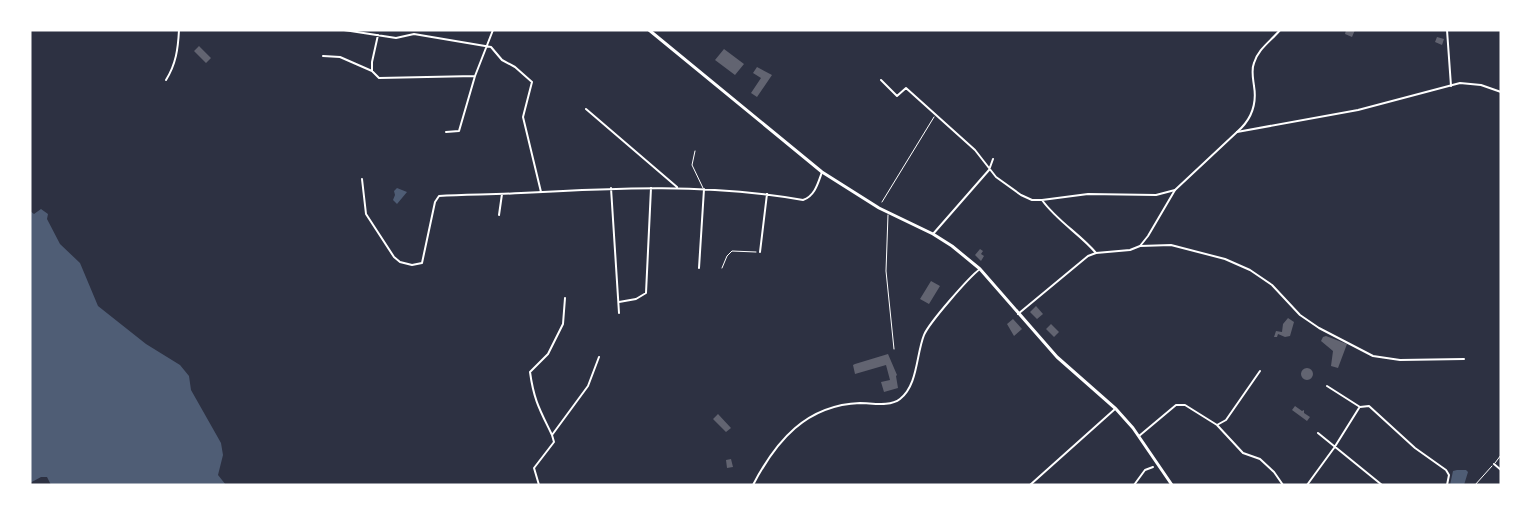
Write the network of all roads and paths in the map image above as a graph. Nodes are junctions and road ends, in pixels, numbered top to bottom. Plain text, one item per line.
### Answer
1 (179, 30) edge
2 (344, 30) edge
3 (493, 30) edge
4 (649, 30) edge
5 (1280, 30) edge
6 (1447, 30) edge
7 (378, 35) junction
8 (486, 45) junction
9 (323, 56) dead end
10 (372, 71) junction
11 (475, 76) junction
12 (166, 80) dead end
13 (881, 80) dead end
14 (1451, 86) junction
15 (1501, 92) edge
16 (586, 109) dead end
17 (935, 115) junction
18 (446, 132) dead end
19 (1237, 132) junction
20 (695, 152) dead end
21 (993, 159) dead end
22 (989, 170) junction
23 (822, 172) junction
24 (362, 179) dead end
25 (677, 187) junction
26 (611, 188) junction
27 (651, 188) junction
28 (704, 189) junction
29 (1175, 190) junction
30 (541, 192) junction
31 (502, 194) junction
32 (767, 194) junction
33 (1042, 200) junction
34 (882, 202) dead end
35 (888, 213) junction
36 (498, 215) dead end
37 (933, 234) junction
38 (1140, 246) junction
39 (760, 252) joint
40 (1096, 253) junction
41 (699, 268) dead end
42 (722, 268) dead end
43 (980, 269) junction
44 (565, 298) dead end
45 (619, 302) junction
46 (619, 313) dead end
47 (1018, 314) junction
48 (894, 349) dead end
49 (599, 357) dead end
50 (1464, 359) dead end
51 (1260, 371) dead end
52 (1327, 386) dead end
53 (1360, 407) junction
54 (1116, 409) junction
55 (1217, 425) junction
56 (1318, 433) dead end
57 (552, 435) junction
58 (1139, 436) junction
59 (1334, 448) junction
60 (1501, 455) edge
61 (1494, 464) junction
62 (1153, 467) dead end
63 (1501, 470) edge
64 (539, 485) edge
65 (753, 485) edge
66 (1030, 485) edge
67 (1134, 485) edge
68 (1172, 485) edge
69 (1283, 485) edge
70 (1307, 485) edge
71 (1382, 485) edge
72 (1447, 485) edge
73 (1475, 485) edge

1 - 12 street
2 - 7 street
3 - 8 street
4 - 23 main road
5 - 19 street
6 - 14 street
7 - 8 street
7 - 10 street
8 - 11 street
8 - 30 street
9 - 10 street
10 - 11 street
11 - 18 street
13 - 17 street
14 - 15 street
14 - 19 street
16 - 25 street
17 - 22 street
17 - 34 lane
19 - 29 street
20 - 28 lane
21 - 22 street
22 - 33 street
22 - 37 street
23 - 32 street
23 - 35 main road
24 - 31 street
25 - 27 street
25 - 28 street
26 - 27 street
26 - 30 street
26 - 45 street
27 - 45 street
28 - 32 street
28 - 41 street
29 - 33 street
29 - 38 street
30 - 31 street
31 - 36 street
32 - 39 street
33 - 40 street
35 - 37 main road
35 - 48 lane
37 - 43 main road
38 - 40 street
38 - 50 street
39 - 42 path
40 - 47 street
43 - 47 main road
43 - 65 street
44 - 57 street
45 - 46 street
47 - 54 main road
49 - 57 street
51 - 55 street
52 - 53 street
53 - 59 street
53 - 72 street
54 - 58 main road
54 - 66 street
55 - 58 street
55 - 69 street
56 - 59 street
57 - 64 street
58 - 68 main road
59 - 70 street
59 - 71 street
60 - 61 lane
61 - 63 street
61 - 73 lane
62 - 67 street

